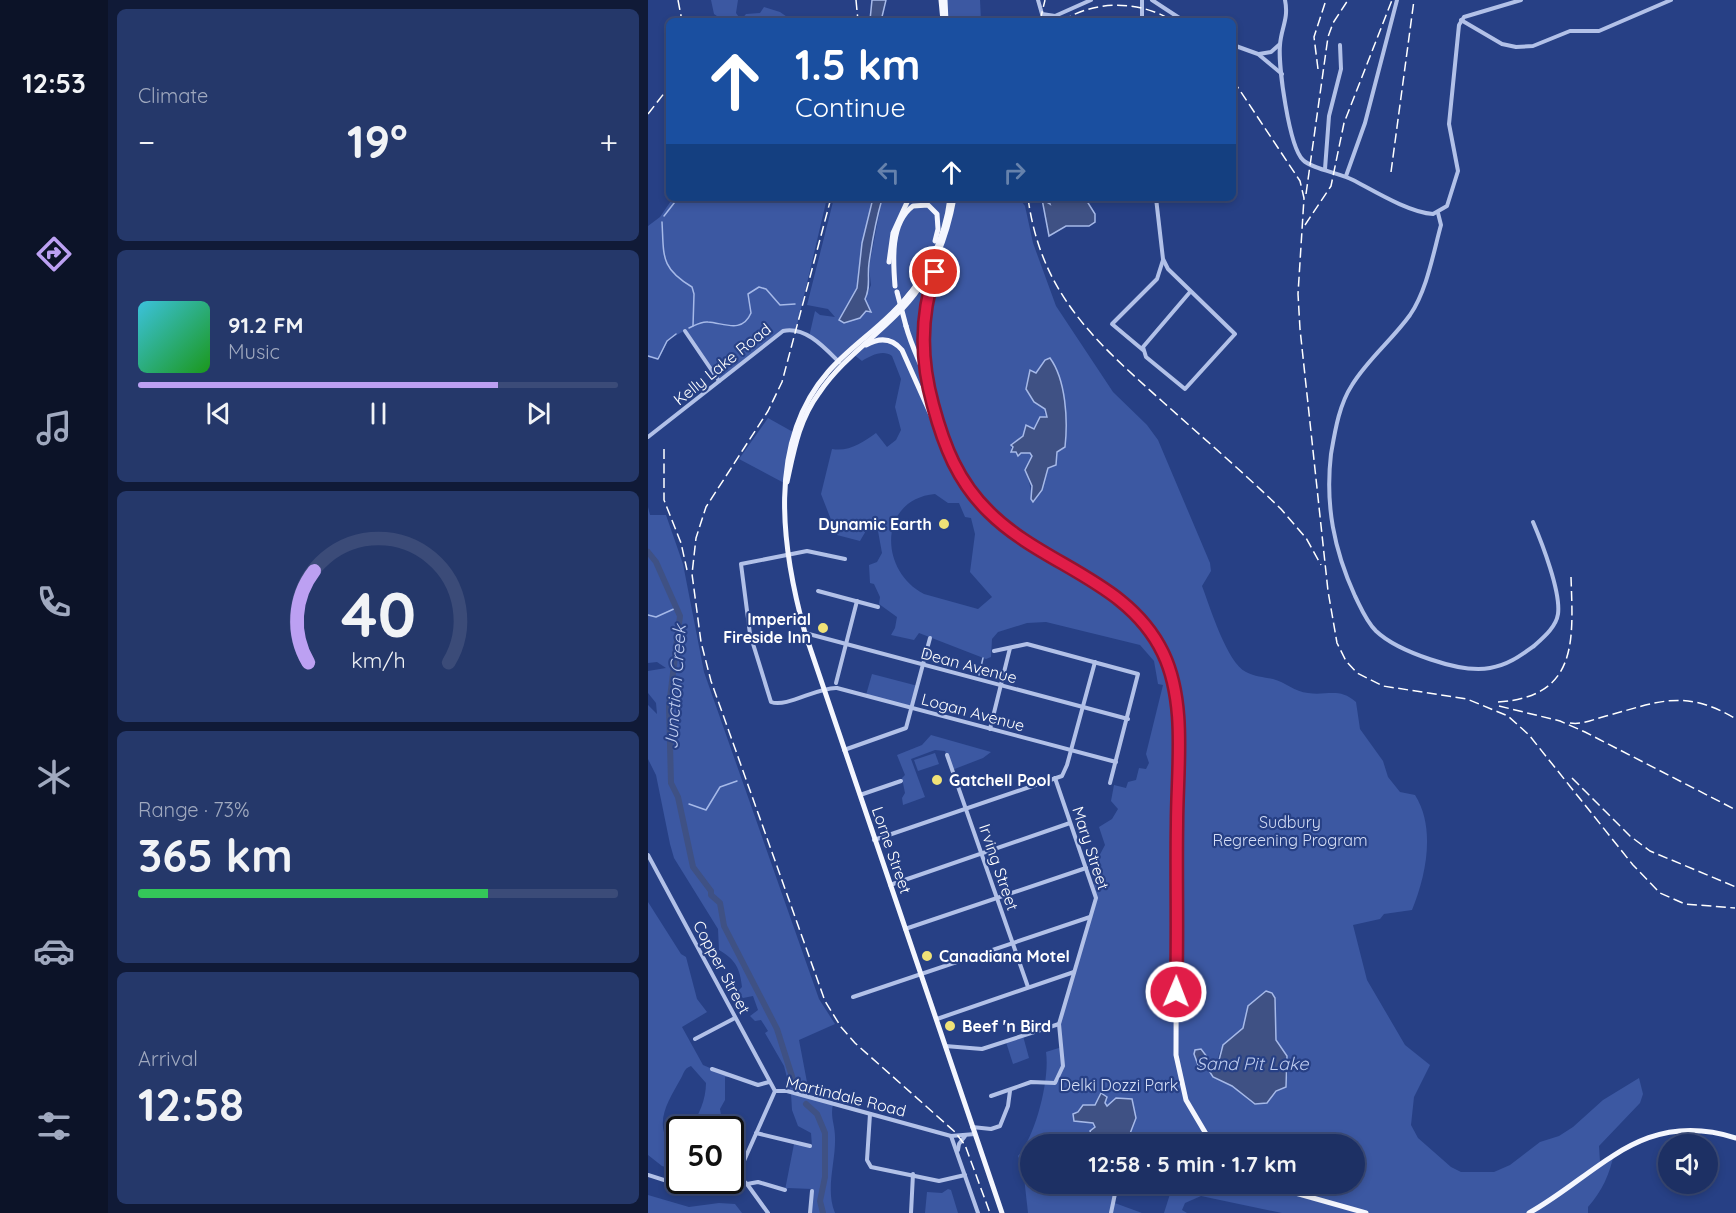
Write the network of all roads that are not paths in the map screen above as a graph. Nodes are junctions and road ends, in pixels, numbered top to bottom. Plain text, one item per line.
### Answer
1 (943, 0) edge
2 (1038, 0) edge
3 (1091, 0) edge
4 (1142, 0) edge
5 (1152, 0) edge
6 (1285, 0) edge
7 (1397, 0) edge
8 (1521, 0) edge
9 (1671, 0) edge
10 (944, 18) edge
11 (1142, 18) edge
12 (1179, 18) edge
13 (1461, 20) junction
14 (1280, 44) junction
15 (1340, 45) dead end
16 (1236, 46) edge
17 (1258, 54) junction
18 (1283, 75) junction
19 (1325, 169) junction
20 (1346, 176) junction
21 (907, 201) edge
22 (951, 201) edge
23 (951, 201) edge
24 (1156, 201) edge
25 (1438, 213) junction
26 (943, 241) junction
27 (932, 257) junction
28 (1163, 259) junction
29 (896, 289) junction
30 (1190, 292) junction
31 (685, 331) dead end
32 (860, 348) junction
33 (1143, 350) junction
34 (840, 363) junction
35 (926, 379) junction
36 (719, 381) junction
37 (648, 437) edge
38 (943, 440) junction
39 (1533, 522) dead end
40 (790, 554) junction
41 (845, 558) dead end
42 (818, 591) dead end
43 (857, 601) junction
44 (878, 607) dead end
45 (805, 633) junction
46 (930, 638) dead end
47 (846, 644) junction
48 (1011, 647) junction
49 (994, 651) dead end
50 (1095, 662) junction
51 (923, 665) junction
52 (836, 683) dead end
53 (1001, 686) junction
54 (823, 690) junction
55 (1083, 707) junction
56 (912, 708) junction
57 (1128, 719) junction
58 (990, 729) junction
59 (843, 750) junction
60 (1071, 751) junction
61 (947, 755) dead end
62 (1116, 762) junction
63 (1055, 778) junction
64 (901, 781) dead end
65 (1110, 783) dead end
66 (859, 795) junction
67 (966, 809) junction
68 (1070, 823) junction
69 (874, 840) junction
70 (981, 854) junction
71 (648, 855) edge
72 (1086, 868) junction
73 (889, 885) junction
74 (996, 898) junction
75 (1091, 917) junction
76 (904, 929) junction
77 (1012, 943) junction
78 (1075, 972) junction
79 (920, 975) junction
80 (1028, 987) junction
81 (853, 997) dead end
82 (735, 1018) junction
83 (936, 1020) junction
84 (1059, 1024) junction
85 (694, 1040) dead end
86 (945, 1045) junction
87 (712, 1069) dead end
88 (769, 1082) junction
89 (775, 1091) junction
90 (1010, 1091) junction
91 (991, 1096) dead end
92 (870, 1114) junction
93 (972, 1127) junction
94 (756, 1133) junction
95 (975, 1133) junction
96 (1206, 1134) edge
97 (951, 1136) junction
98 (965, 1136) junction
99 (1736, 1138) edge
100 (810, 1146) dead end
101 (957, 1154) junction
102 (744, 1160) edge
103 (913, 1174) junction
104 (648, 1175) edge
105 (965, 1175) junction
106 (666, 1181) edge
107 (744, 1181) edge
108 (747, 1184) junction
109 (785, 1190) dead end
110 (812, 1191) dead end
111 (1115, 1194) edge
112 (1299, 1194) edge
113 (768, 1213) edge
114 (810, 1213) edge
115 (911, 1213) edge
116 (978, 1213) edge
117 (1002, 1213) edge
118 (1111, 1213) edge
119 (1366, 1213) edge
120 (1529, 1213) edge

1 - 10 main road
2 - 3 street
4 - 11 street
5 - 12 street
6 - 14 street
7 - 20 street
8 - 13 street
9 - 13 street
13 - 25 street
14 - 17 street
14 - 18 street
15 - 19 street
16 - 17 street
17 - 18 street
18 - 19 street
19 - 20 street
20 - 25 street
21 - 29 main road
22 - 26 main road
23 - 27 main road
24 - 28 street
25 - 39 street
26 - 32 main road
26 - 35 main road
27 - 29 main road
27 - 34 main road
28 - 30 street
28 - 33 street
29 - 35 main road, bridge
30 - 33 street
30 - 33 street
31 - 36 street
32 - 34 main road
32 - 38 main road
34 - 36 street, Kelly Lake Road
34 - 40 main road, Lorne Street
35 - 38 main road
36 - 37 street, Kelly Lake Road
38 - 96 main road
40 - 41 street
40 - 45 main road, Lorne Street
40 - 54 street
42 - 43 street
43 - 44 street
43 - 47 street
45 - 47 street, Dean Avenue
45 - 54 main road, Lorne Street
46 - 51 street
47 - 51 street, Dean Avenue
47 - 52 street
48 - 49 street
48 - 50 street
48 - 53 street
50 - 55 street
50 - 57 street
51 - 53 street, Dean Avenue
51 - 56 street
53 - 55 street, Dean Avenue
53 - 58 street
54 - 56 street, Logan Avenue
54 - 59 main road, Lorne Street
55 - 57 street, Dean Avenue
55 - 60 street
56 - 58 street, Logan Avenue
56 - 59 street
57 - 62 street
58 - 60 street, Logan Avenue
59 - 66 main road, Lorne Street
60 - 62 street, Logan Avenue
60 - 63 street
61 - 67 street, Irving Street
62 - 65 street
63 - 67 street
63 - 68 street, Mary Street
64 - 66 street
66 - 69 main road, Lorne Street
67 - 69 street
67 - 70 street, Irving Street
68 - 70 street
68 - 72 street, Mary Street
69 - 73 main road, Lorne Street
70 - 73 street
70 - 74 street, Irving Street
71 - 82 street, Copper Street
72 - 74 street
72 - 75 street, Mary Street
73 - 76 main road, Lorne Street
74 - 76 street
74 - 77 street, Irving Street
75 - 77 street
75 - 78 street, Mary Street
76 - 79 main road, Lorne Street
77 - 79 street
77 - 80 street, Irving Street
78 - 80 street
78 - 84 street, Mary Street
79 - 81 street
79 - 83 main road, Lorne Street
80 - 83 street
82 - 85 street
82 - 88 street, Copper Street
83 - 86 main road, Lorne Street
84 - 86 street
84 - 90 street, Mary Street
86 - 93 main road, Lorne Street
87 - 88 street
88 - 89 street, Copper Street
89 - 92 street, Martindale Road
89 - 94 street, Martindale Road
90 - 91 street
90 - 93 street
92 - 97 street, Martindale Road
92 - 103 street
93 - 95 main road, Lorne Street
94 - 100 street
94 - 102 street, Martindale Road
95 - 98 street, Martindale Road
95 - 117 main road, Lorne Street
97 - 98 street, Martindale Road
97 - 101 street
98 - 101 street
99 - 120 main road
101 - 105 street
103 - 105 street
103 - 115 street
104 - 106 street
105 - 116 street
107 - 108 street
108 - 109 street
108 - 113 street
110 - 114 street
111 - 118 street
112 - 119 main road

